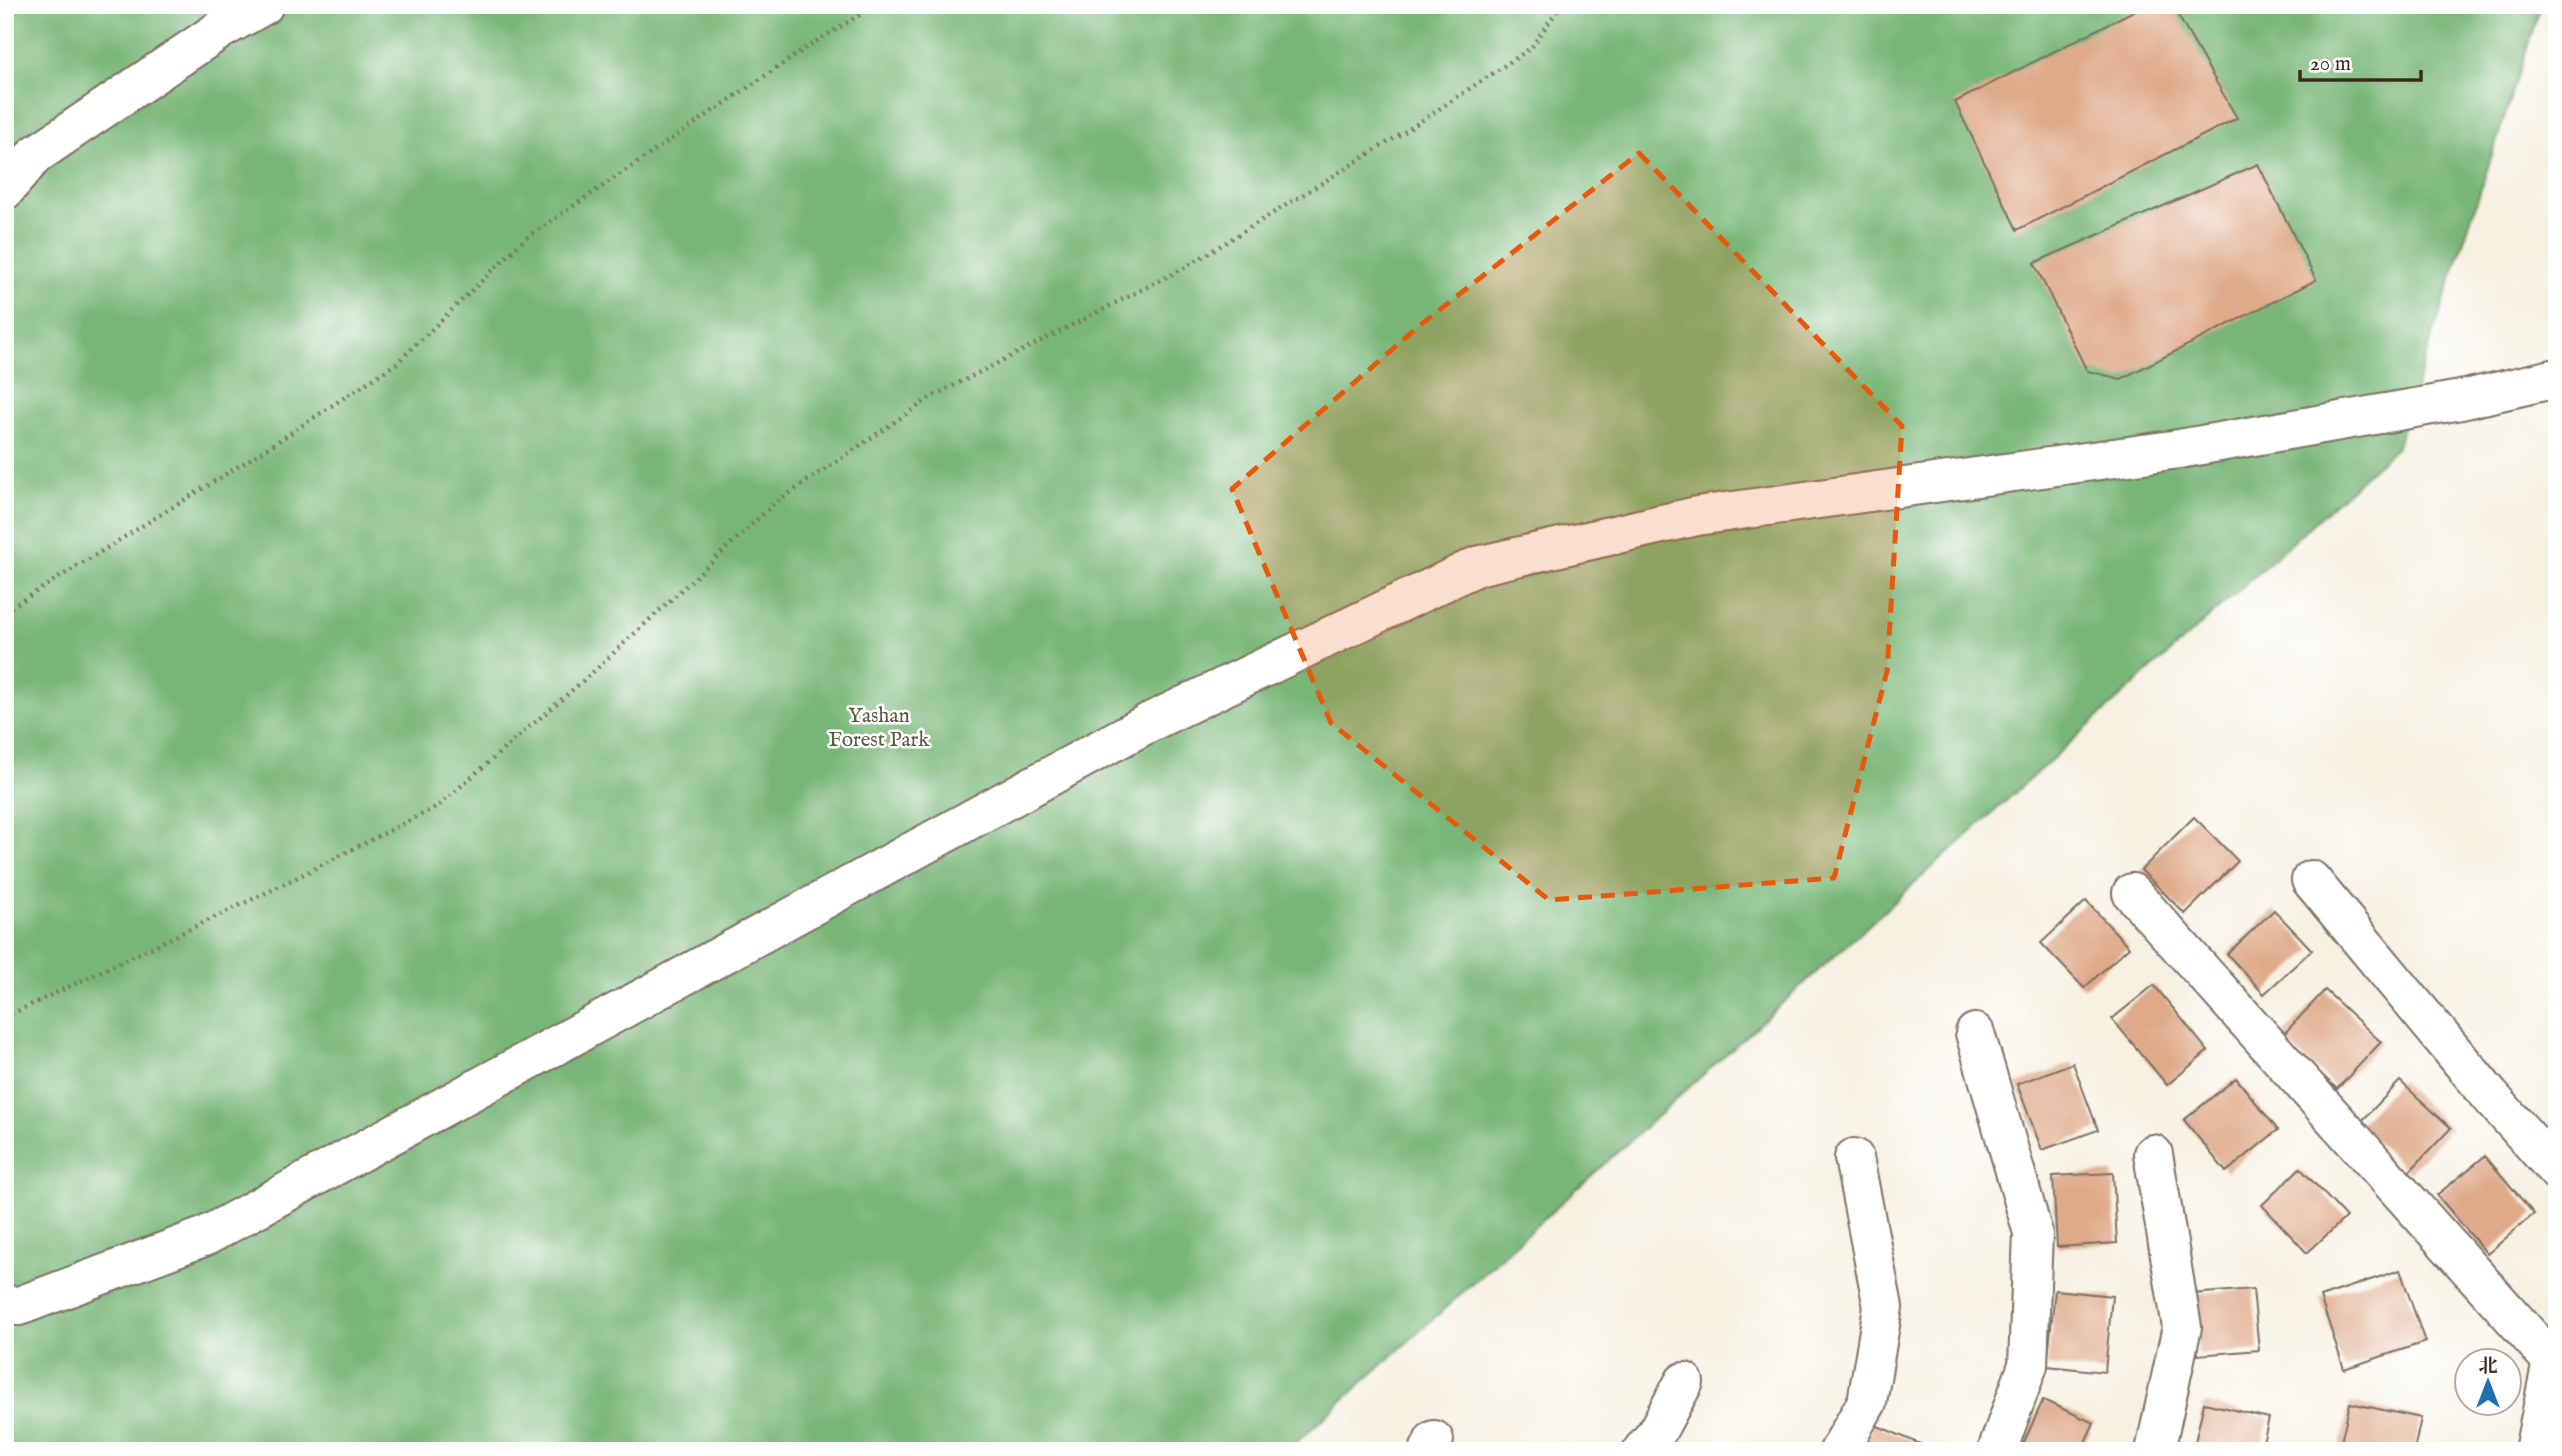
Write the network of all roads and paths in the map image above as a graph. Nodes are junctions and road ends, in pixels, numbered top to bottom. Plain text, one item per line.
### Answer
1 (264, 5) edge
2 (876, 5) edge
3 (1561, 5) edge
4 (5, 190) edge
5 (2557, 378) edge
6 (5, 611) edge
7 (2311, 880) dead end
8 (2132, 893) dead end
9 (5, 1017) edge
10 (1975, 1033) dead end
11 (2153, 1154) dead end
12 (1854, 1158) dead end
13 (2557, 1171) edge
14 (5, 1305) edge
15 (2554, 1359) edge
16 (1684, 1382) dead end
17 (1642, 1451) edge
18 (1839, 1451) edge
19 (1997, 1451) edge
20 (2155, 1451) edge
21 (2534, 1451) edge

1 - 4 street
2 - 6 path
3 - 9 path
5 - 14 street
7 - 13 street
8 - 15 street
10 - 19 street
11 - 20 street
12 - 18 street
15 - 21 street
16 - 17 street

